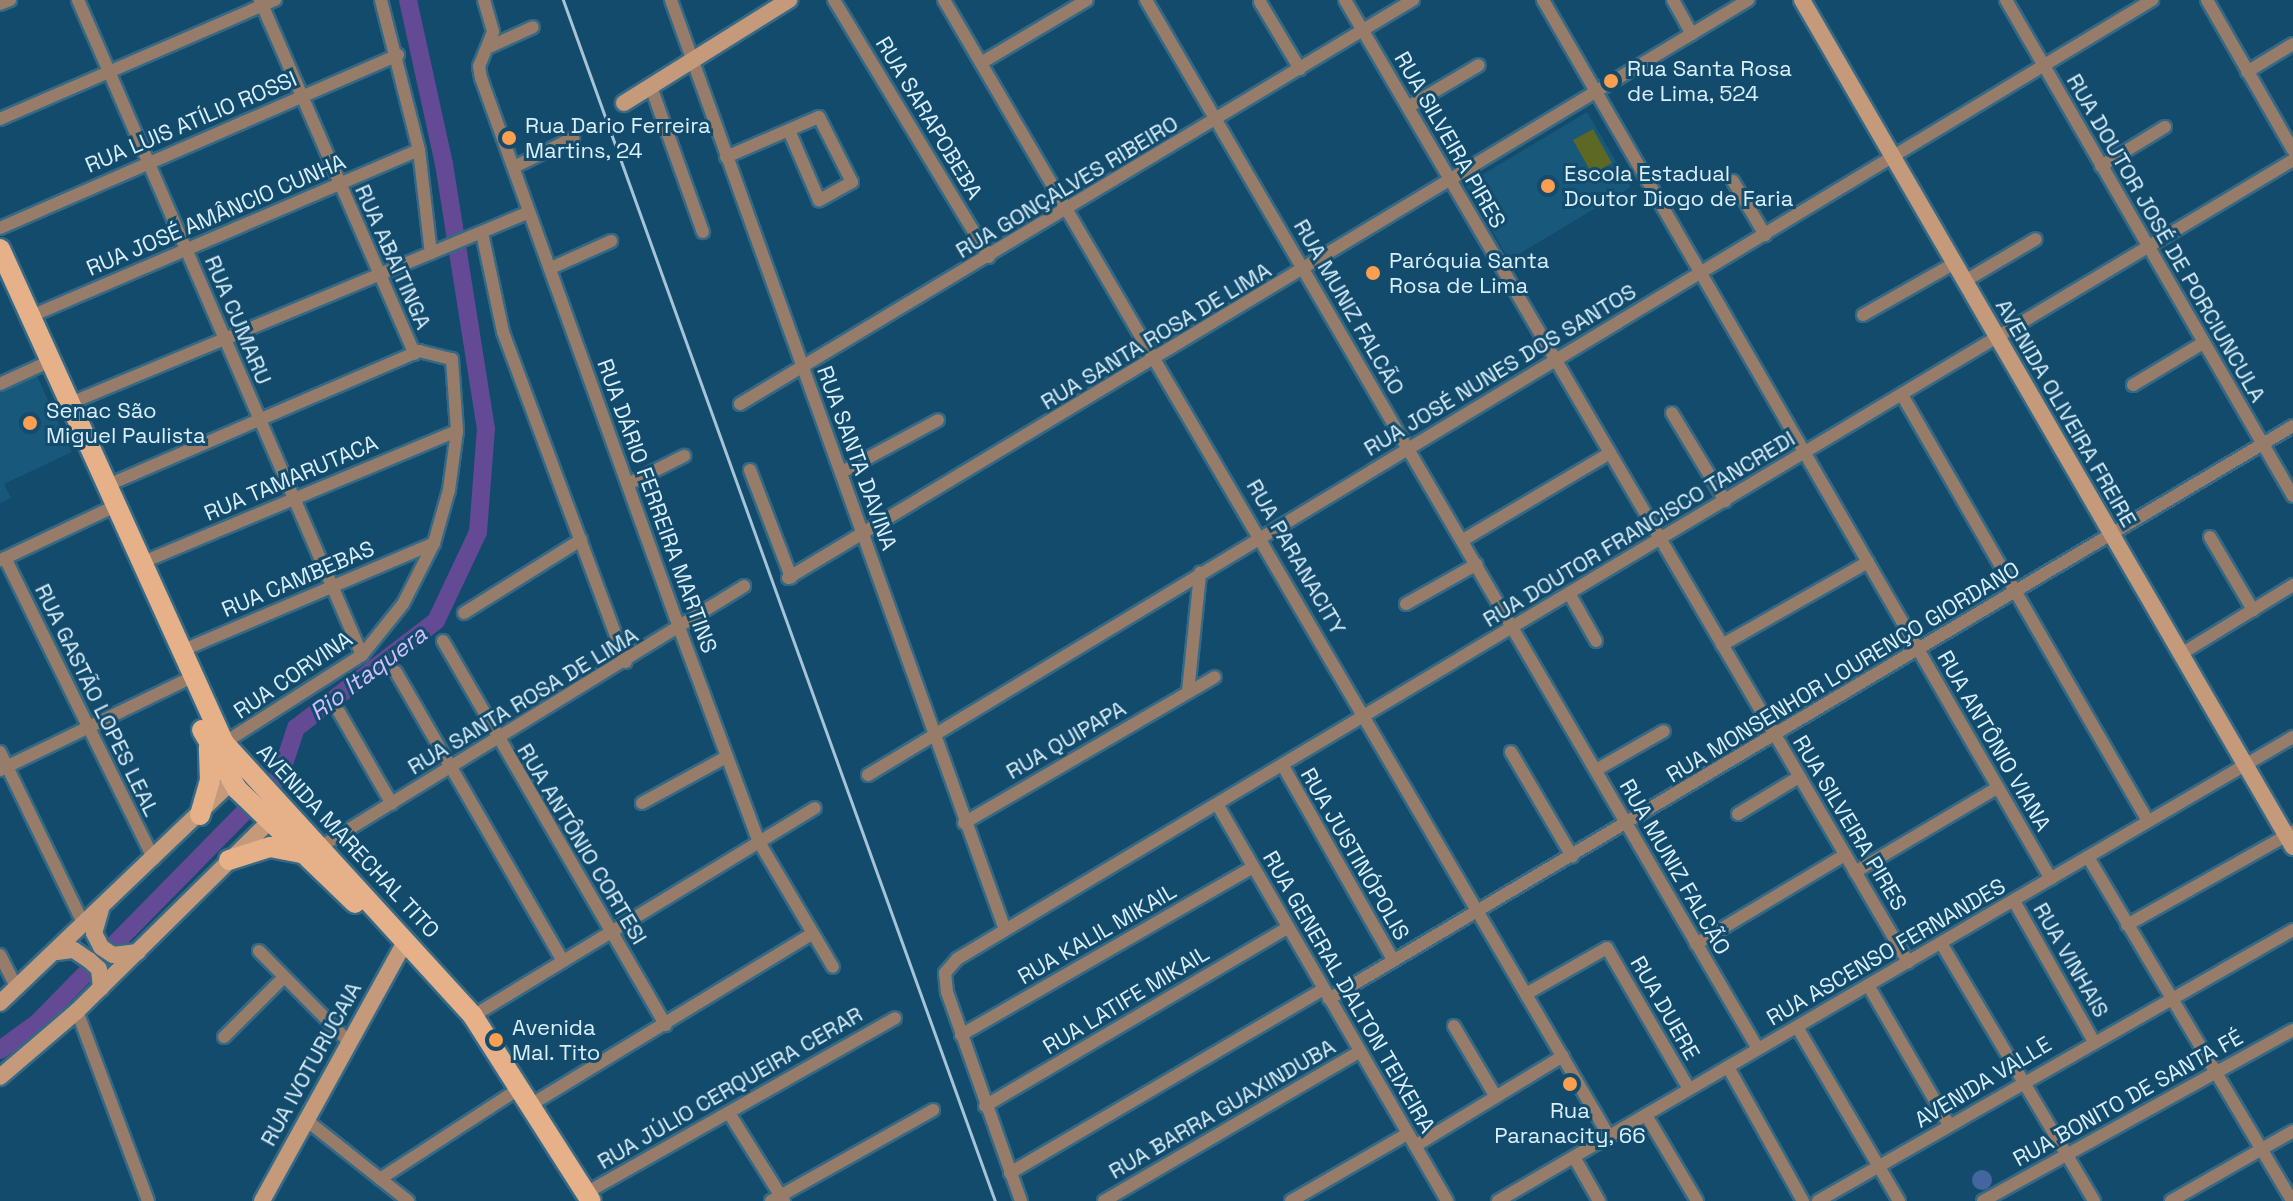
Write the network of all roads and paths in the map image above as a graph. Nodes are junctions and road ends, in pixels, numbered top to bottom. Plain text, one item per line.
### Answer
1 (10, 0) edge
2 (78, 0) edge
3 (381, 0) edge
4 (484, 0) edge
5 (671, 0) edge
6 (789, 0) edge
7 (834, 0) edge
8 (944, 0) edge
9 (1087, 0) edge
10 (1146, 0) edge
11 (1345, 0) edge
12 (1413, 0) edge
13 (1543, 0) edge
14 (1673, 0) edge
15 (1748, 0) edge
16 (1802, 0) edge
17 (2006, 0) edge
18 (2152, 0) edge
19 (2207, 0) edge
20 (266, 2) edge
21 (1260, 2) edge
22 (0, 4) edge
23 (2134, 5) edge
24 (533, 27) dead end
25 (1363, 31) junction
26 (1692, 34) junction
27 (2293, 44) edge
28 (489, 47) junction
29 (398, 55) junction
30 (692, 60) junction
31 (981, 63) junction
32 (1479, 65) dead end
33 (2044, 67) junction
34 (1300, 69) junction
35 (109, 71) junction
36 (2247, 72) junction
37 (651, 87) junction
38 (1596, 91) junction
39 (302, 96) junction
40 (624, 103) dead end
41 (1408, 107) junction
42 (0, 119) edge
43 (1217, 120) junction
44 (2165, 127) dead end
45 (790, 133) junction
46 (573, 138) dead end
47 (419, 150) junction
48 (2293, 150) edge
49 (726, 157) junction
50 (1893, 157) junction
51 (2293, 160) edge
52 (148, 161) junction
53 (2101, 166) junction
54 (514, 167) junction
55 (1450, 180) junction
56 (1733, 181) dead end
57 (339, 185) junction
58 (1067, 209) junction
59 (529, 212) junction
60 (0, 228) edge
61 (703, 232) dead end
62 (478, 234) junction
63 (1765, 235) junction
64 (2036, 239) dead end
65 (611, 241) dead end
66 (2147, 248) junction
67 (0, 249) edge
68 (186, 250) junction
69 (436, 251) junction
70 (989, 257) junction
71 (1955, 263) junction
72 (551, 268) junction
73 (1305, 270) junction
74 (1701, 272) junction
75 (378, 274) junction
76 (1965, 281) junction
77 (1863, 315) dead end
78 (29, 317) junction
79 (224, 338) junction
80 (1998, 338) junction
81 (2203, 343) junction
82 (415, 354) junction
83 (1555, 359) junction
84 (1157, 360) junction
85 (48, 362) junction
86 (802, 368) junction
87 (0, 384) edge
88 (2133, 385) dead end
89 (1902, 395) junction
90 (73, 402) junction
91 (740, 404) dead end
92 (1672, 413) dead end
93 (260, 420) junction
94 (938, 420) dead end
95 (2293, 426) edge
96 (457, 431) junction
97 (2263, 444) junction
98 (1409, 448) junction
99 (1807, 452) junction
100 (1610, 453) junction
101 (684, 456) dead end
102 (750, 470) dead end
103 (842, 472) junction
104 (628, 484) junction
105 (108, 485) junction
106 (2293, 496) edge
107 (294, 498) junction
108 (1725, 501) junction
109 (107, 510) junction
110 (865, 534) junction
111 (129, 535) junction
112 (2111, 535) junction
113 (1261, 537) junction
114 (2210, 537) dead end
115 (1659, 539) junction
116 (581, 540) junction
117 (1463, 540) junction
118 (434, 543) junction
119 (2, 559) edge
120 (1868, 562) junction
121 (141, 563) junction
122 (1477, 564) junction
123 (1200, 573) junction
124 (2293, 585) edge
125 (332, 586) junction
126 (744, 586) dead end
127 (2016, 592) junction
128 (1569, 593) junction
129 (1406, 604) dead end
130 (2253, 610) junction
131 (464, 613) dead end
132 (1513, 627) junction
133 (680, 630) junction
134 (443, 641) dead end
135 (1596, 641) dead end
136 (1722, 645) junction
137 (1919, 649) junction
138 (178, 652) junction
139 (2181, 654) junction
140 (362, 655) junction
141 (626, 662) junction
142 (396, 672) dead end
143 (1215, 677) dead end
144 (185, 680) junction
145 (1188, 692) junction
146 (339, 712) dead end
147 (1365, 715) junction
148 (88, 727) junction
149 (1664, 731) dead end
150 (932, 735) junction
151 (1774, 735) junction
152 (2293, 737) edge
153 (497, 739) junction
154 (216, 744) junction
155 (0, 752) edge
156 (1511, 752) dead end
157 (726, 757) junction
158 (2245, 764) junction
159 (1283, 766) junction
160 (4, 768) edge
161 (448, 769) junction
162 (1596, 770) junction
163 (868, 775) dead end
164 (1799, 777) junction
165 (244, 781) junction
166 (1997, 788) junction
167 (642, 803) dead end
168 (392, 804) junction
169 (1217, 804) junction
170 (815, 808) dead end
171 (271, 811) junction
172 (1738, 814) dead end
173 (200, 815) junction
174 (2148, 821) junction
175 (964, 823) junction
176 (1626, 825) junction
177 (2291, 838) edge
178 (759, 842) junction
179 (314, 852) junction
180 (1845, 855) junction
181 (1572, 856) junction
182 (2088, 857) junction
183 (154, 859) junction
184 (229, 860) junction
185 (1252, 868) junction
186 (1855, 872) junction
187 (2051, 879) junction
188 (2014, 901) junction
189 (101, 908) junction
190 (1479, 912) junction
191 (84, 925) junction
192 (2127, 925) junction
193 (1287, 928) junction
194 (1005, 930) junction
195 (2293, 930) edge
196 (812, 934) junction
197 (613, 935) junction
198 (1941, 943) junction
199 (1696, 944) junction
200 (401, 949) junction
201 (259, 951) dead end
202 (57, 952) junction
203 (138, 952) junction
204 (0, 955) edge
205 (563, 961) junction
206 (1394, 961) junction
207 (1908, 962) junction
208 (833, 967) dead end
209 (284, 977) junction
210 (1868, 985) junction
211 (101, 988) junction
212 (17, 989) junction
213 (1326, 994) junction
214 (1526, 994) junction
215 (2168, 998) junction
216 (0, 1003) edge
217 (77, 1011) junction
218 (473, 1016) junction
219 (895, 1018) dead end
220 (666, 1025) junction
221 (1454, 1026) dead end
222 (1797, 1027) junction
223 (2293, 1030) edge
224 (961, 1035) junction
225 (224, 1037) dead end
226 (347, 1040) junction
227 (2093, 1040) junction
228 (1758, 1049) junction
229 (1359, 1052) junction
230 (1563, 1056) junction
231 (1728, 1067) junction
232 (2214, 1073) junction
233 (0, 1077) edge
234 (2023, 1080) junction
235 (1689, 1089) junction
236 (511, 1094) junction
237 (1496, 1097) junction
238 (532, 1104) junction
239 (985, 1106) junction
240 (933, 1110) dead end
241 (729, 1113) junction
242 (1646, 1115) junction
243 (305, 1119) junction
244 (1949, 1125) junction
245 (2293, 1131) edge
246 (1407, 1134) junction
247 (1609, 1136) junction
248 (1415, 1146) junction
249 (2261, 1149) junction
250 (2066, 1153) junction
251 (1574, 1157) junction
252 (1879, 1166) junction
253 (1010, 1173) junction
254 (380, 1179) junction
255 (585, 1198) edge
256 (779, 1199) edge
257 (148, 1201) edge
258 (262, 1201) edge
259 (408, 1201) edge
260 (1021, 1201) edge
261 (1104, 1201) edge
262 (1291, 1201) edge
263 (1447, 1201) edge
264 (1499, 1201) edge
265 (1599, 1201) edge
266 (1697, 1201) edge
267 (1803, 1201) edge
268 (1818, 1201) edge
269 (1899, 1201) edge
270 (1983, 1201) edge
271 (2094, 1201) edge
272 (2171, 1201) edge
273 (2292, 1201) edge

1 - 22 street
2 - 35 street, RUA CUMARU
3 - 29 street
4 - 28 street, RUA DÁRIO FERREIRA MARTINS
5 - 30 street, RUA SANTA DAVINA
6 - 30 street
7 - 70 street, RUA SARAPOBEBA
8 - 31 street, RUA PARANACITY
9 - 31 street
10 - 43 street, RUA MUNIZ FALCÃO
11 - 25 street, RUA SILVEIRA PIRES
12 - 25 street, RUA GONÇALVES RIBEIRO
13 - 38 street, RUA ANTÔNIO VIANA
14 - 26 street
15 - 26 street, RUA SANTA ROSA DE LIMA
16 - 50 street, AVENIDA OLIVEIRA FREIRE
17 - 33 street, RUA DOUTOR JOSÉ DE PORCIUNCULA
18 - 23 street, RUA JOSÉ NUNES DOS SANTOS
19 - 36 street
20 - 35 street
20 - 39 street, RUA ABAITINGA
21 - 34 street
23 - 33 street, RUA JOSÉ NUNES DOS SANTOS
24 - 28 street
25 - 34 street, RUA GONÇALVES RIBEIRO
25 - 41 street, RUA SILVEIRA PIRES
26 - 38 street, RUA SANTA ROSA DE LIMA
27 - 36 street
28 - 54 street, RUA DÁRIO FERREIRA MARTINS
29 - 39 street, RUA LUIS ATÍLIO ROSSI
29 - 47 street
30 - 37 street
30 - 49 street, RUA SANTA DAVINA
31 - 58 street, RUA PARANACITY
32 - 41 street
33 - 50 street, RUA JOSÉ NUNES DOS SANTOS
33 - 53 street, RUA DOUTOR JOSÉ DE PORCIUNCULA
34 - 43 street, RUA GONÇALVES RIBEIRO
35 - 42 street
35 - 52 street, RUA CUMARU
36 - 48 street
37 - 40 street
37 - 61 street
38 - 55 street, RUA SANTA ROSA DE LIMA
38 - 74 street, RUA ANTÔNIO VIANA
39 - 52 street, RUA LUIS ATÍLIO ROSSI
39 - 57 street, RUA ABAITINGA
41 - 55 street, RUA SILVEIRA PIRES
43 - 58 street, RUA GONÇALVES RIBEIRO
43 - 73 street, RUA MUNIZ FALCÃO
44 - 53 street
45 - 45 street
45 - 49 street
46 - 54 street
47 - 57 street, RUA JOSÉ AMÂNCIO CUNHA
47 - 69 street
49 - 86 street, RUA SANTA DAVINA
50 - 63 street, RUA JOSÉ NUNES DOS SANTOS
50 - 71 street, AVENIDA OLIVEIRA FREIRE
51 - 66 street, RUA DOUTOR FRANCISCO TANCREDI
52 - 60 street, RUA LUIS ATÍLIO ROSSI
52 - 68 street, RUA CUMARU
53 - 66 street, RUA DOUTOR JOSÉ DE PORCIUNCULA
54 - 59 street, RUA DÁRIO FERREIRA MARTINS
55 - 73 street, RUA SANTA ROSA DE LIMA
55 - 83 street, RUA SILVEIRA PIRES
56 - 63 street
57 - 68 street, RUA JOSÉ AMÂNCIO CUNHA
57 - 75 street, RUA ABAITINGA
58 - 70 street, RUA GONÇALVES RIBEIRO
58 - 84 street, RUA PARANACITY
59 - 62 street
59 - 72 street, RUA DÁRIO FERREIRA MARTINS
62 - 69 street
62 - 116 street
63 - 74 street, RUA JOSÉ NUNES DOS SANTOS
64 - 76 street
65 - 72 street
66 - 80 street, RUA DOUTOR FRANCISCO TANCREDI
66 - 81 street, RUA DOUTOR JOSÉ DE PORCIUNCULA
67 - 78 main road, AVENIDA MARECHAL TITO
68 - 78 street, RUA JOSÉ AMÂNCIO CUNHA
68 - 79 street, RUA CUMARU
69 - 75 street
70 - 86 street, RUA GONÇALVES RIBEIRO
71 - 76 street, AVENIDA OLIVEIRA FREIRE
71 - 77 street
72 - 104 street, RUA DÁRIO FERREIRA MARTINS
73 - 84 street, RUA SANTA ROSA DE LIMA
73 - 98 street, RUA MUNIZ FALCÃO
74 - 83 street, RUA JOSÉ NUNES DOS SANTOS
74 - 99 street, RUA ANTÔNIO VIANA
75 - 79 street
75 - 82 street, RUA ABAITINGA
76 - 80 street, AVENIDA OLIVEIRA FREIRE
78 - 85 main road, AVENIDA MARECHAL TITO
79 - 90 street
79 - 93 street, RUA CUMARU
80 - 89 street, RUA DOUTOR FRANCISCO TANCREDI
80 - 112 street, AVENIDA OLIVEIRA FREIRE
81 - 88 street
81 - 97 street, RUA DOUTOR JOSÉ DE PORCIUNCULA
82 - 93 street
82 - 96 street, RUA CORVINA
83 - 98 street, RUA JOSÉ NUNES DOS SANTOS
83 - 100 street, RUA SILVEIRA PIRES
84 - 110 street, RUA SANTA ROSA DE LIMA
84 - 113 street, RUA PARANACITY
85 - 87 street
85 - 90 main road, AVENIDA MARECHAL TITO
85 - 109 main road, AVENIDA MARECHAL TITO
86 - 91 street, RUA GONÇALVES RIBEIRO
86 - 103 street, RUA SANTA DAVINA
89 - 99 street, RUA DOUTOR FRANCISCO TANCREDI
89 - 127 street
90 - 105 main road, AVENIDA MARECHAL TITO
92 - 108 street
93 - 105 street
93 - 107 street, RUA CUMARU
94 - 103 street
95 - 97 street, RUA MONSENHOR LOURENÇO GIORDANO
96 - 107 street, RUA TAMARUTACA
96 - 118 street, RUA CORVINA
97 - 106 street, RUA DOUTOR JOSÉ DE PORCIUNCULA
97 - 112 street, RUA MONSENHOR LOURENÇO GIORDANO
98 - 113 street, RUA JOSÉ NUNES DOS SANTOS
98 - 117 street, RUA MUNIZ FALCÃO
99 - 108 street, RUA DOUTOR FRANCISCO TANCREDI
99 - 120 street, RUA ANTÔNIO VIANA
100 - 115 street, RUA SILVEIRA PIRES
100 - 117 street
101 - 104 street
102 - 110 street, RUA SANTA ROSA DE LIMA
103 - 110 street, RUA SANTA DAVINA
104 - 133 street, RUA DÁRIO FERREIRA MARTINS
105 - 111 main road, AVENIDA MARECHAL TITO
107 - 121 street, RUA TAMARUTACA
107 - 125 street, RUA CUMARU
108 - 115 street, RUA DOUTOR FRANCISCO TANCREDI
109 - 111 main road
109 - 119 street
109 - 144 main road, AVENIDA MARECHAL TITO
110 - 150 street, RUA SANTA DAVINA
111 - 121 main road, AVENIDA MARECHAL TITO
112 - 127 street, RUA MONSENHOR LOURENÇO GIORDANO
112 - 139 street, AVENIDA OLIVEIRA FREIRE
113 - 123 street, RUA JOSÉ NUNES DOS SANTOS
113 - 147 street, RUA PARANACITY
114 - 130 street
115 - 128 street, RUA DOUTOR FRANCISCO TANCREDI
115 - 136 street, RUA SILVEIRA PIRES
116 - 131 street
116 - 141 street
117 - 122 street, RUA MUNIZ FALCÃO
118 - 125 street, RUA CAMBEBAS
118 - 140 street, RUA CORVINA
119 - 148 street, RUA GASTÃO LOPES LEAL
120 - 136 street
120 - 137 street, RUA ANTÔNIO VIANA
121 - 138 main road, AVENIDA MARECHAL TITO
122 - 129 street
122 - 132 street, RUA MUNIZ FALCÃO
123 - 145 street
123 - 150 street, RUA JOSÉ NUNES DOS SANTOS
124 - 130 street
125 - 138 street, RUA CAMBEBAS
125 - 140 street, RUA CUMARU
126 - 133 street, RUA SANTA ROSA DE LIMA
127 - 137 street, RUA MONSENHOR LOURENÇO GIORDANO
127 - 174 street
128 - 132 street, RUA DOUTOR FRANCISCO TANCREDI
128 - 135 street
130 - 139 street
132 - 147 street, RUA DOUTOR FRANCISCO TANCREDI
132 - 162 street, RUA MUNIZ FALCÃO
133 - 141 street, RUA SANTA ROSA DE LIMA
133 - 157 street, RUA DÁRIO FERREIRA MARTINS
134 - 153 street, RUA ANTÔNIO CORTESI
136 - 151 street, RUA SILVEIRA PIRES
137 - 151 street, RUA MONSENHOR LOURENÇO GIORDANO
137 - 166 street, RUA ANTÔNIO VIANA
138 - 144 main road, AVENIDA MARECHAL TITO
139 - 158 street, AVENIDA OLIVEIRA FREIRE
140 - 154 street, RUA CORVINA
141 - 153 street, RUA SANTA ROSA DE LIMA
142 - 161 street
143 - 145 street, RUA QUIPAPA
144 - 148 street
144 - 154 main road, AVENIDA MARECHAL TITO
145 - 175 street, RUA QUIPAPA
146 - 168 street
147 - 159 street, RUA DOUTOR FRANCISCO TANCREDI
147 - 190 street, RUA PARANACITY
148 - 160 street
148 - 183 street, RUA GASTÃO LOPES LEAL
149 - 162 street
150 - 163 street, RUA JOSÉ NUNES DOS SANTOS
150 - 175 street, RUA SANTA DAVINA
151 - 164 street, RUA SILVEIRA PIRES
151 - 176 street, RUA MONSENHOR LOURENÇO GIORDANO
152 - 158 street, RUA ASCENSO FERNANDES
153 - 161 street, RUA SANTA ROSA DE LIMA
153 - 197 street, RUA ANTÔNIO CORTESI
154 - 165 main road, AVENIDA MARECHAL TITO
154 - 173 main road
155 - 160 street
156 - 181 street
157 - 167 street
157 - 178 street, RUA DÁRIO FERREIRA MARTINS
158 - 174 street, RUA ASCENSO FERNANDES
158 - 177 street, AVENIDA OLIVEIRA FREIRE
159 - 169 street, RUA DOUTOR FRANCISCO TANCREDI
159 - 206 street, RUA JUSTINÓPOLIS
160 - 191 street
161 - 168 street, RUA SANTA ROSA DE LIMA
161 - 205 street
162 - 176 street, RUA MUNIZ FALCÃO
164 - 172 street
164 - 180 street, RUA SILVEIRA PIRES
165 - 171 main road, AVENIDA MARECHAL TITO
165 - 173 street
166 - 186 street
166 - 187 street, RUA ANTÔNIO VIANA
168 - 179 street, RUA SANTA ROSA DE LIMA
169 - 185 street, RUA GENERAL DALTON TEIXEIRA
169 - 194 street, RUA DOUTOR FRANCISCO TANCREDI
170 - 178 street
171 - 179 main road, AVENIDA MARECHAL TITO
171 - 184 street
173 - 183 street
174 - 182 street, RUA ASCENSO FERNANDES
175 - 194 street, RUA SANTA DAVINA
176 - 181 street, RUA MONSENHOR LOURENÇO GIORDANO
176 - 199 street, RUA MUNIZ FALCÃO
177 - 192 street
178 - 196 street, RUA DÁRIO FERREIRA MARTINS
178 - 197 street
179 - 184 main road
179 - 200 main road, AVENIDA MARECHAL TITO
179 - 218 main road, AVENIDA MARECHAL TITO
180 - 186 street, RUA SILVEIRA PIRES
180 - 199 street
181 - 190 street, RUA MONSENHOR LOURENÇO GIORDANO
182 - 187 street, RUA ASCENSO FERNANDES
182 - 192 street
183 - 189 street
184 - 203 street
185 - 193 street, RUA GENERAL DALTON TEIXEIRA
185 - 224 street, RUA KALIL MIKAIL
186 - 207 street, RUA SILVEIRA PIRES
187 - 188 street, RUA ASCENSO FERNANDES
188 - 198 street, RUA ASCENSO FERNANDES
188 - 227 street, RUA VINHAIS
189 - 191 street
189 - 203 street
190 - 206 street, RUA MONSENHOR LOURENÇO GIORDANO
190 - 214 street, RUA PARANACITY
191 - 202 street
192 - 215 street
193 - 213 street, RUA GENERAL DALTON TEIXEIRA
193 - 239 street, RUA LATIFE MIKAIL
194 - 224 street, RUA DOUTOR FRANCISCO TANCREDI
195 - 215 street, AVENIDA VALLE
196 - 208 street, RUA DÁRIO FERREIRA MARTINS
196 - 220 street
197 - 205 street
197 - 220 street, RUA ANTÔNIO CORTESI
198 - 207 street, RUA ASCENSO FERNANDES
198 - 234 street
199 - 228 street, RUA MUNIZ FALCÃO
200 - 226 street, RUA IVOTURUCAIA
200 - 236 main road, AVENIDA MARECHAL TITO
201 - 209 street
202 - 211 street
202 - 212 street
203 - 211 street
204 - 212 street
205 - 218 street
206 - 213 street, RUA MONSENHOR LOURENÇO GIORDANO
207 - 210 street, RUA ASCENSO FERNANDES
209 - 225 street
209 - 226 street
210 - 222 street, RUA ASCENSO FERNANDES
210 - 244 street
211 - 217 street
212 - 216 street
213 - 229 street, RUA GENERAL DALTON TEIXEIRA
213 - 253 street, RUA MONSENHOR LOURENÇO GIORDANO
214 - 230 street, RUA PARANACITY
214 - 235 street, RUA DUERE
215 - 227 street, AVENIDA VALLE
215 - 232 street
217 - 233 street
217 - 257 street
218 - 238 main road, AVENIDA MARECHAL TITO
219 - 241 street, RUA JÚLIO CERQUEIRA CERAR
220 - 238 street
221 - 237 street
222 - 228 street, RUA ASCENSO FERNANDES
222 - 252 street
223 - 232 street, RUA BONITO DE SANTA FÉ
224 - 239 street
226 - 243 street, RUA IVOTURUCAIA
227 - 234 street, AVENIDA VALLE
228 - 231 street, RUA ASCENSO FERNANDES
229 - 246 street, RUA GENERAL DALTON TEIXEIRA
229 - 261 street, RUA BARRA GUAXINDUBA
230 - 237 street
230 - 247 street, RUA PARANACITY
231 - 235 street, RUA ASCENSO FERNANDES
231 - 267 street
232 - 249 street
232 - 250 street, RUA BONITO DE SANTA FÉ
234 - 244 street, AVENIDA VALLE
234 - 250 street
235 - 242 street, RUA ASCENSO FERNANDES
236 - 254 street
236 - 255 main road, AVENIDA MARECHAL TITO
237 - 248 street
238 - 255 main road, AVENIDA MARECHAL TITO
239 - 253 street
240 - 256 street
241 - 255 street, RUA JÚLIO CERQUEIRA CERAR
241 - 256 street
242 - 247 street, RUA ASCENSO FERNANDES
242 - 266 street
243 - 254 street
243 - 258 street, RUA IVOTURUCAIA
244 - 252 street, AVENIDA VALLE
245 - 249 street
246 - 248 street, RUA GENERAL DALTON TEIXEIRA
246 - 262 street
247 - 251 street, RUA ASCENSO FERNANDES
248 - 263 street, RUA GENERAL DALTON TEIXEIRA
249 - 272 street
249 - 273 street
250 - 270 street, RUA BONITO DE SANTA FÉ
250 - 271 street
251 - 264 street, RUA ASCENSO FERNANDES
251 - 265 street
252 - 268 street, AVENIDA VALLE
252 - 269 street
253 - 260 street
254 - 259 street

